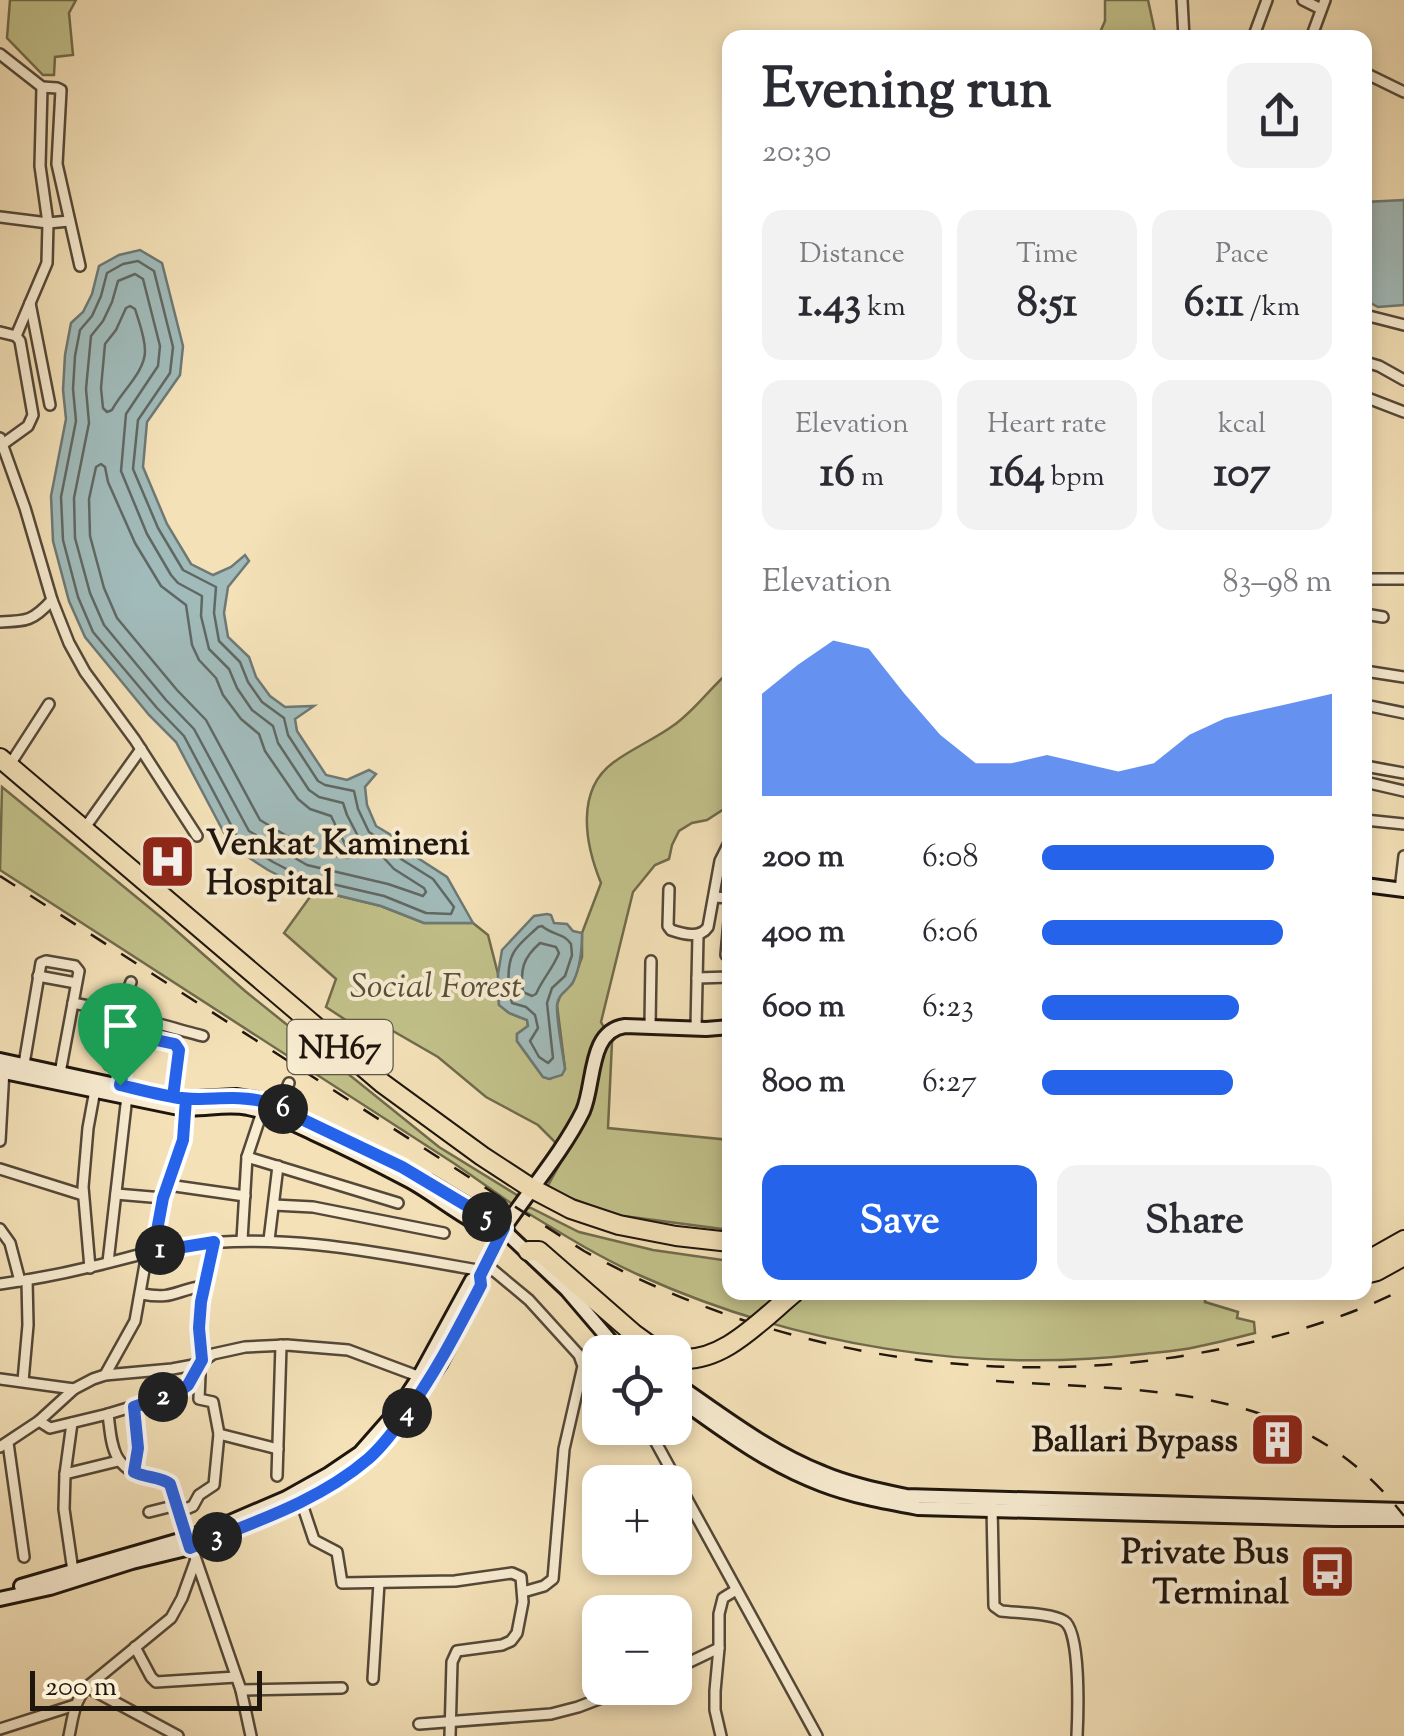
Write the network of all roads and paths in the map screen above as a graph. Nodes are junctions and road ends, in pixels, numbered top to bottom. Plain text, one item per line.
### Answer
1 (1182, 0) edge
2 (1267, 0) edge
3 (1303, 0) edge
4 (1323, 4) edge
5 (1184, 30) edge
6 (1256, 30) edge
7 (1313, 30) edge
8 (0, 54) edge
9 (1372, 76) edge
10 (42, 88) junction
11 (1404, 92) edge
12 (0, 218) edge
13 (69, 221) junction
14 (48, 224) junction
15 (80, 266) dead end
16 (29, 300) junction
17 (1372, 318) edge
18 (1404, 325) edge
19 (0, 332) edge
20 (16, 336) junction
21 (1372, 364) edge
22 (1404, 380) edge
23 (1372, 400) edge
24 (50, 405) dead end
25 (1404, 412) edge
26 (1, 441) edge
27 (3, 458) edge
28 (1372, 579) edge
29 (1404, 579) edge
30 (52, 600) junction
31 (1372, 615) edge
32 (1383, 616) dead end
33 (0, 622) edge
34 (1372, 672) edge
35 (1404, 677) edge
36 (49, 704) dead end
37 (1372, 706) edge
38 (1404, 713) edge
39 (141, 750) junction
40 (3, 766) edge
41 (1372, 767) edge
42 (1404, 773) edge
43 (1372, 784) edge
44 (1404, 792) edge
45 (1372, 821) edge
46 (1404, 824) edge
47 (84, 829) junction
48 (197, 836) dead end
49 (1404, 856) edge
50 (722, 857) edge
51 (1372, 887) edge
52 (669, 889) dead end
53 (1402, 890) edge
54 (714, 897) junction
55 (722, 898) edge
56 (698, 935) junction
57 (651, 962) dead end
58 (38, 976) junction
59 (722, 977) edge
60 (697, 978) junction
61 (131, 982) dead end
62 (76, 984) junction
63 (73, 1003) junction
64 (120, 1012) junction
65 (650, 1026) junction
66 (722, 1027) edge
67 (696, 1028) junction
68 (116, 1032) junction
69 (132, 1035) junction
70 (203, 1036) dead end
71 (24, 1064) junction
72 (109, 1065) dead end
73 (2, 1066) edge
74 (60, 1073) junction
75 (290, 1084) dead end
76 (95, 1090) junction
77 (123, 1091) junction
78 (181, 1102) junction
79 (2, 1103) edge
80 (269, 1107) junction
81 (0, 1141) edge
82 (247, 1157) junction
83 (278, 1166) junction
84 (0, 1169) edge
85 (168, 1186) junction
86 (528, 1193) junction
87 (116, 1194) junction
88 (84, 1195) junction
89 (245, 1196) junction
90 (163, 1198) junction
91 (398, 1203) dead end
92 (274, 1205) junction
93 (0, 1229) edge
94 (444, 1233) dead end
95 (502, 1233) junction
96 (242, 1240) junction
97 (270, 1240) junction
98 (1404, 1240) edge
99 (722, 1241) edge
100 (214, 1242) junction
101 (722, 1251) edge
102 (150, 1252) junction
103 (0, 1254) edge
104 (13, 1254) junction
105 (537, 1254) junction
106 (1404, 1256) edge
107 (1372, 1258) edge
108 (108, 1262) junction
109 (90, 1268) junction
110 (483, 1271) junction
111 (1372, 1272) edge
112 (23, 1280) junction
113 (0, 1284) edge
114 (204, 1286) junction
115 (142, 1294) junction
116 (786, 1300) edge
117 (605, 1335) edge
118 (635, 1335) edge
119 (281, 1345) junction
120 (692, 1359) edge
121 (199, 1364) junction
122 (105, 1375) junction
123 (0, 1379) edge
124 (425, 1379) junction
125 (23, 1381) junction
126 (74, 1389) junction
127 (692, 1396) edge
128 (692, 1406) edge
129 (134, 1407) junction
130 (108, 1414) junction
131 (38, 1421) junction
132 (72, 1423) junction
133 (219, 1434) junction
134 (756, 1444) junction
135 (4, 1445) edge
136 (656, 1445) edge
137 (278, 1449) junction
138 (118, 1461) junction
139 (134, 1472) junction
140 (64, 1474) junction
141 (276, 1476) dead end
142 (326, 1481) junction
143 (301, 1502) junction
144 (992, 1505) junction
145 (178, 1508) junction
146 (1404, 1510) edge
147 (149, 1512) dead end
148 (1334, 1514) junction
149 (1404, 1519) edge
150 (188, 1543) junction
151 (24, 1556) dead end
152 (195, 1562) junction
153 (76, 1574) junction
154 (379, 1583) junction
155 (523, 1592) junction
156 (730, 1593) junction
157 (0, 1595) edge
158 (136, 1647) junction
159 (719, 1648) junction
160 (692, 1661) edge
161 (236, 1676) junction
162 (374, 1679) dead end
163 (86, 1687) junction
164 (342, 1688) dead end
165 (241, 1690) junction
166 (75, 1705) junction
167 (583, 1705) edge
168 (450, 1722) junction
169 (419, 1724) dead end
170 (0, 1729) edge
171 (69, 1736) edge
172 (178, 1736) edge
173 (251, 1736) edge
174 (450, 1736) edge
175 (721, 1736) edge
176 (817, 1736) edge
177 (1077, 1736) edge

1 - 5 street
2 - 6 street
3 - 4 street
4 - 7 street
8 - 10 street
9 - 11 street
10 - 13 street
10 - 14 street
12 - 14 street
13 - 14 street
13 - 15 street
14 - 16 street
16 - 20 street
16 - 24 street
17 - 18 street
19 - 20 street
20 - 26 street
21 - 22 street
23 - 25 street
26 - 27 street
27 - 30 street
28 - 29 street
30 - 33 street
30 - 39 street
31 - 32 street
34 - 35 street
36 - 40 street
37 - 38 street
39 - 47 street
39 - 48 street
40 - 47 highway, NH67
40 - 86 highway, NH67
41 - 42 street
43 - 44 street
45 - 46 street
47 - 86 highway, NH67
49 - 53 street
50 - 54 street
51 - 53 street
52 - 56 street
54 - 55 street
54 - 56 street
56 - 60 street
57 - 65 street
58 - 62 street
58 - 62 street
58 - 71 street
59 - 60 street
60 - 67 street
61 - 64 street
62 - 63 street
63 - 64 street
63 - 74 street
64 - 68 street
64 - 70 street
65 - 67 street
65 - 86 street
66 - 67 street
68 - 69 street
68 - 72 street
69 - 77 street
69 - 78 street
71 - 73 street
71 - 74 street
73 - 76 street
73 - 79 street
74 - 77 street
75 - 80 street
76 - 77 street
76 - 88 street
77 - 78 street
77 - 87 street
78 - 80 street
78 - 80 street
78 - 85 street
79 - 81 street
80 - 82 street
80 - 95 street
82 - 83 street
82 - 89 street
83 - 91 street
83 - 92 street
84 - 88 street
85 - 89 street
85 - 90 street
86 - 95 street
86 - 99 highway, NH67
86 - 101 highway
87 - 90 street
87 - 108 street
88 - 109 street
89 - 96 street
90 - 102 street
92 - 94 street
92 - 97 street
93 - 104 street
95 - 105 street
95 - 110 street
96 - 97 street
96 - 100 street
97 - 110 street
98 - 107 highway
100 - 102 street
100 - 114 street
102 - 108 street
102 - 115 street
103 - 104 street
104 - 112 street
105 - 117 street
105 - 118 highway
106 - 111 highway
108 - 109 street
109 - 112 street
110 - 124 street
110 - 155 street
112 - 113 street
112 - 125 street
114 - 115 street
114 - 121 street
115 - 122 street
116 - 120 highway, bridge
119 - 121 street
119 - 124 street
119 - 137 street
121 - 122 street
121 - 129 street
121 - 133 street
122 - 126 street
123 - 125 street
124 - 142 street
125 - 126 street
126 - 131 street
127 - 134 street
128 - 134 street
129 - 130 street
129 - 139 street
130 - 132 street
130 - 138 street
131 - 132 street
131 - 135 street
132 - 140 street
133 - 137 street
133 - 145 street
134 - 144 street
135 - 151 street
136 - 156 street
137 - 141 street
138 - 139 street
138 - 140 street
139 - 145 street
140 - 153 street
142 - 143 street
142 - 150 street
143 - 150 street
143 - 154 street
144 - 148 street
144 - 177 street
145 - 147 street
145 - 150 street
146 - 148 street
148 - 149 street
150 - 152 street
150 - 153 street
152 - 158 street
152 - 161 street
153 - 157 street
154 - 155 street
154 - 162 street
155 - 168 street
156 - 159 street
156 - 176 street
158 - 161 street
158 - 163 street
159 - 160 street
159 - 175 street
161 - 165 street
163 - 166 street
163 - 172 street
164 - 165 street
165 - 173 street
166 - 170 street
166 - 171 street
167 - 168 street
168 - 169 street
168 - 174 street

